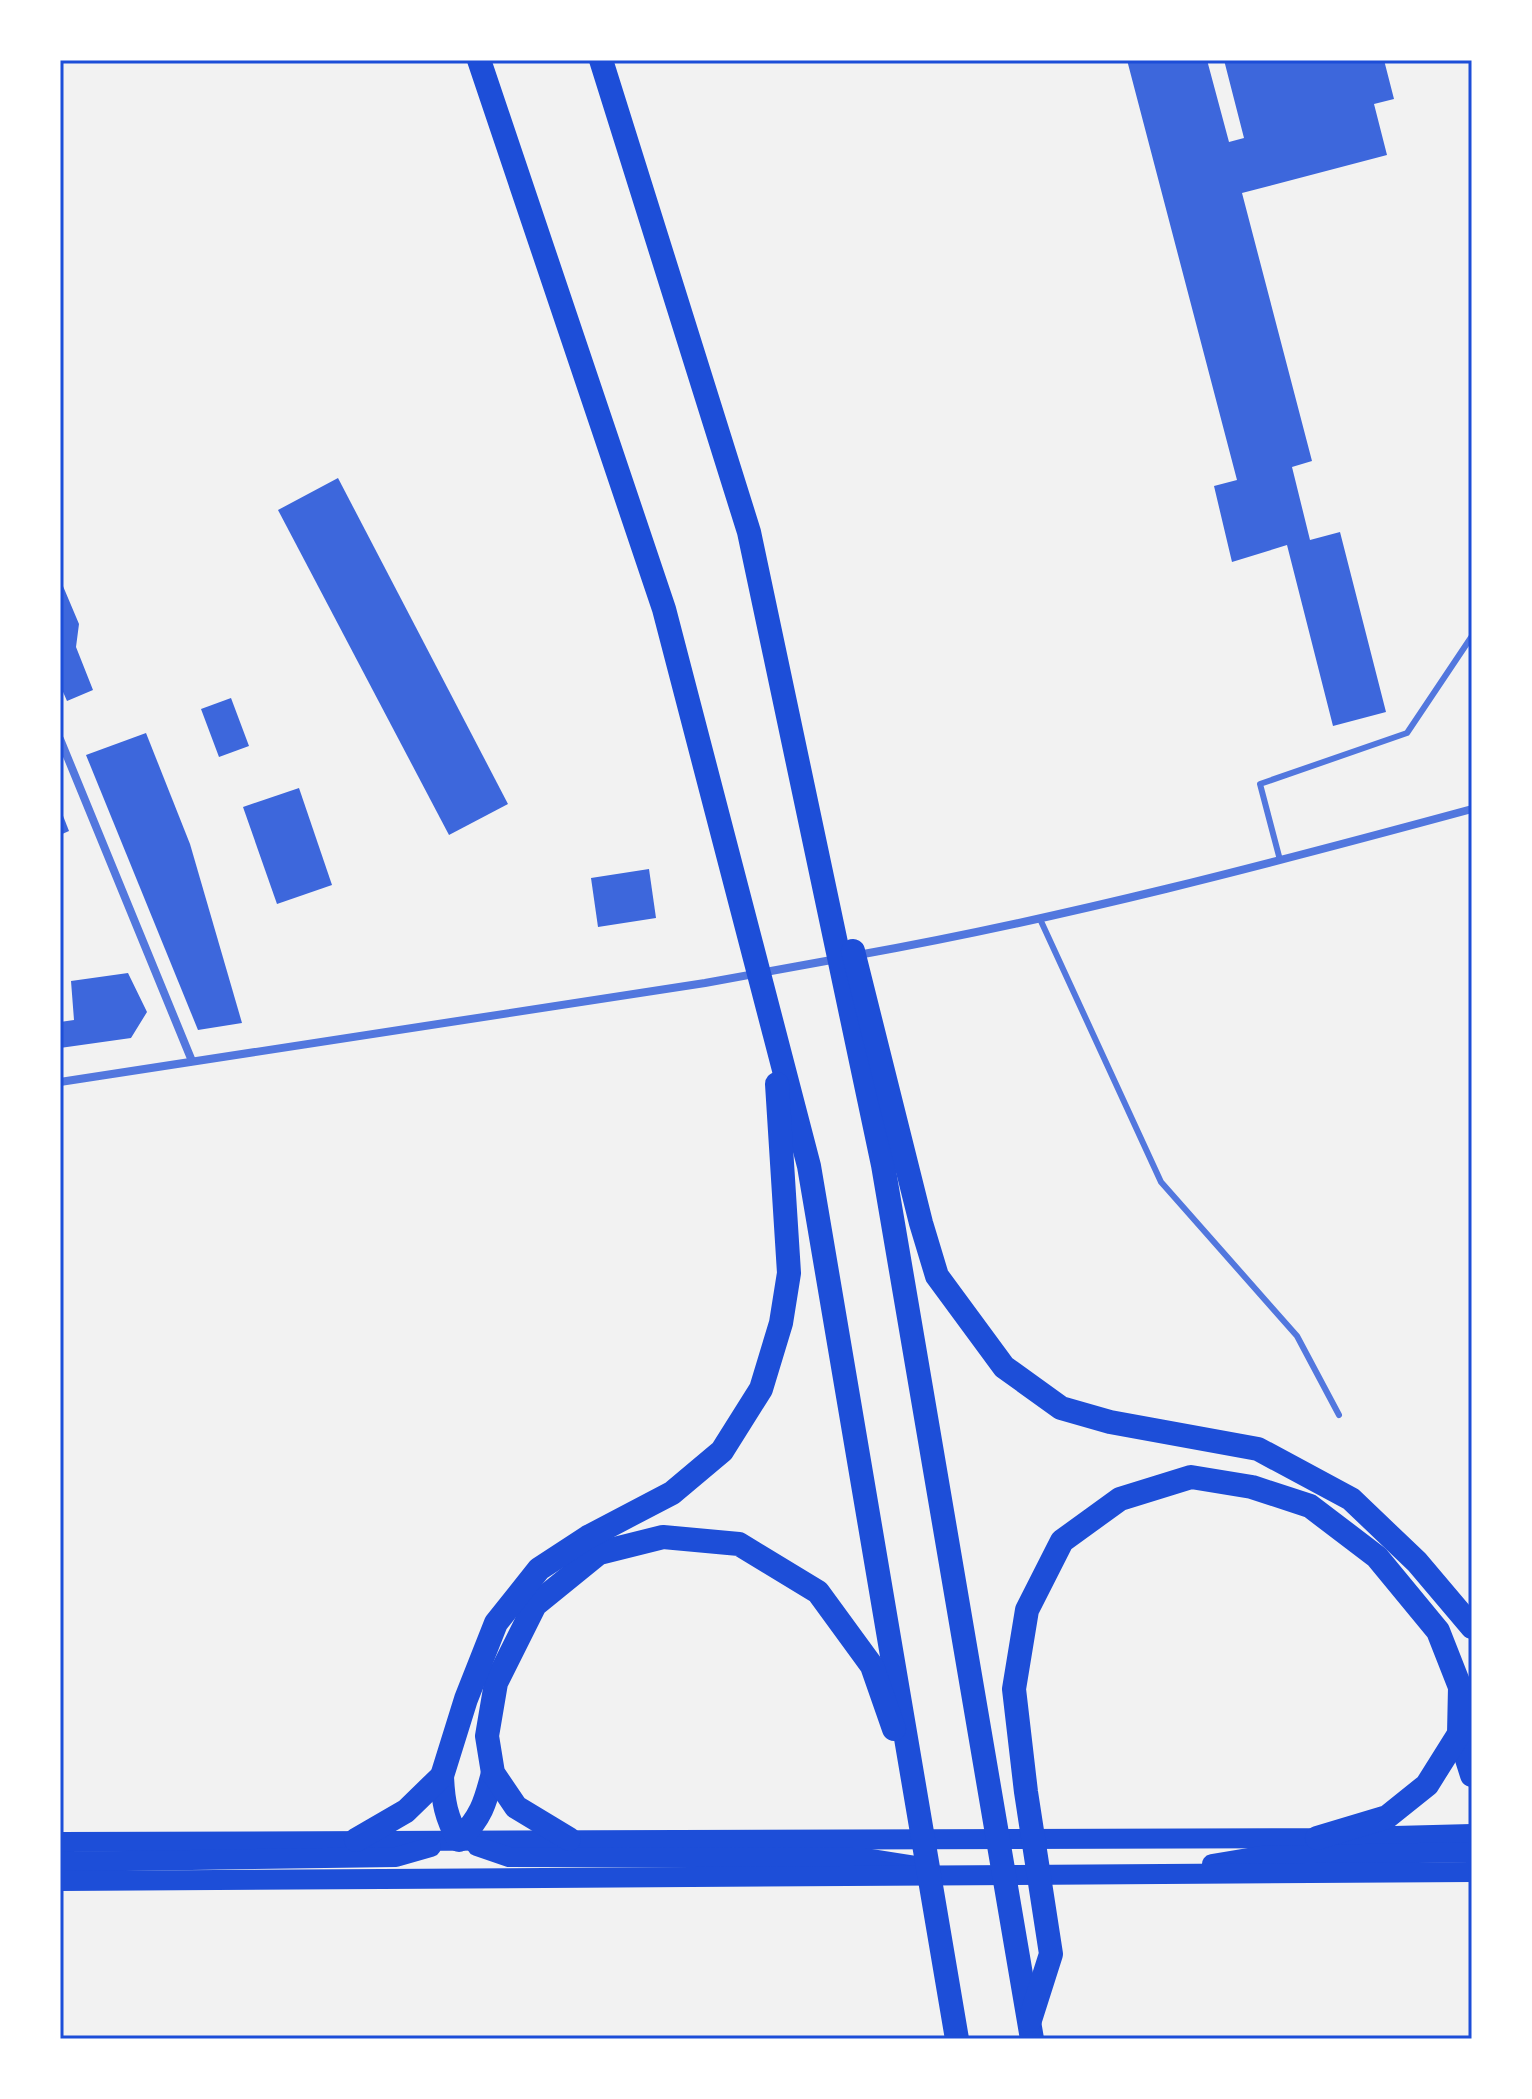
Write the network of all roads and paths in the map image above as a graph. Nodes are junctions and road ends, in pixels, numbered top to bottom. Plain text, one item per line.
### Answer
1 (479, 60) edge
2 (601, 60) edge
3 (749, 532) junction
4 (1472, 636) edge
5 (60, 739) edge
6 (1472, 809) edge
7 (1280, 860) junction
8 (1040, 919) junction
9 (774, 1033) junction
10 (192, 1061) junction
11 (60, 1082) edge
12 (1339, 1415) dead end
13 (1472, 1627) edge
14 (1459, 1734) junction
15 (493, 1773) junction
16 (1472, 1775) edge
17 (442, 1776) junction
18 (917, 1794) junction
19 (1472, 1834) edge
20 (1317, 1838) junction
21 (569, 1839) junction
22 (356, 1840) junction
23 (459, 1840) junction
24 (60, 1842) edge
25 (1472, 1852) edge
26 (60, 1862) edge
27 (1472, 1872) edge
28 (1149, 1874) junction
29 (979, 1875) junction
30 (60, 1881) edge
31 (1031, 2030) edge
32 (957, 2039) edge

1 - 9 highway
2 - 3 highway
3 - 13 highway
3 - 31 highway
4 - 7 lane
5 - 10 street
6 - 7 street
7 - 8 street
8 - 10 street
8 - 12 lane
9 - 17 highway
9 - 18 highway
10 - 11 street
14 - 16 highway
14 - 20 highway
14 - 31 highway
15 - 18 highway
15 - 21 highway
15 - 23 highway
17 - 22 highway
17 - 23 highway
18 - 32 highway
19 - 20 main road
20 - 21 main road
21 - 23 main road
22 - 23 main road
22 - 24 main road
23 - 26 main road
23 - 29 main road
25 - 28 main road
27 - 28 main road
28 - 29 main road
29 - 30 main road

